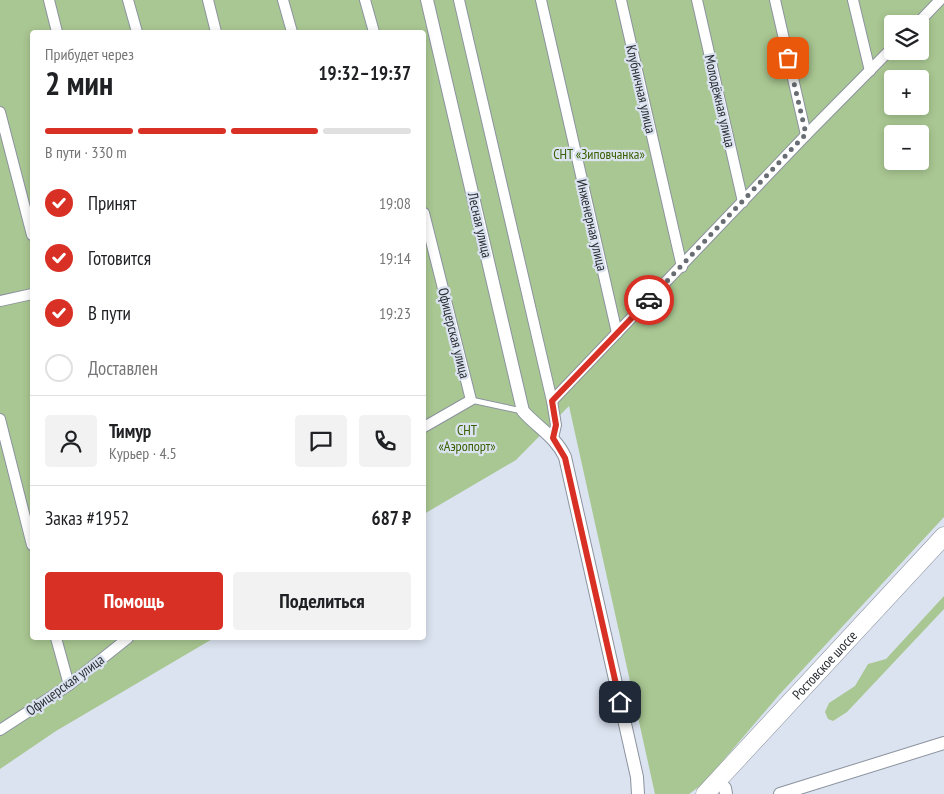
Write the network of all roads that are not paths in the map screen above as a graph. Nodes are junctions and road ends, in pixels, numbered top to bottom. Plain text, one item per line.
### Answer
1 (49, 0) edge
2 (128, 0) edge
3 (208, 0) edge
4 (283, 0) edge
5 (365, 0) edge
6 (427, 0) edge
7 (459, 0) edge
8 (542, 0) edge
9 (620, 0) edge
10 (697, 0) edge
11 (775, 0) edge
12 (853, 0) edge
13 (935, 2) edge
14 (924, 15) edge
15 (56, 30) edge
16 (136, 30) edge
17 (216, 30) edge
18 (291, 30) edge
19 (373, 30) edge
20 (884, 56) edge
21 (870, 71) junction
22 (0, 112) edge
23 (806, 134) junction
24 (743, 202) junction
25 (426, 221) edge
26 (30, 227) edge
27 (682, 267) junction
28 (30, 294) edge
29 (0, 301) edge
30 (617, 333) junction
31 (471, 400) junction
32 (552, 401) junction
33 (523, 411) junction
34 (0, 419) edge
35 (426, 427) edge
36 (553, 438) junction
37 (944, 536) edge
38 (30, 537) edge
39 (944, 553) edge
40 (57, 640) edge
41 (125, 640) edge
42 (69, 685) junction
43 (0, 730) edge
44 (944, 743) edge
45 (724, 792) edge
46 (638, 794) edge
47 (705, 794) edge
48 (780, 794) edge

1 - 15 street
2 - 16 street
3 - 17 street
4 - 18 street
5 - 19 street
6 - 33 street, Лесная улица
7 - 32 street
8 - 30 street, Инженерная улица
9 - 27 street, Клубничная улица
10 - 24 street, Молодёжная улица
11 - 23 street
12 - 21 street
13 - 14 street
20 - 21 street
21 - 23 street
22 - 26 street
23 - 24 street
24 - 27 street
25 - 31 street, Офицерская улица
27 - 30 street
28 - 29 street
30 - 32 street
31 - 33 lane
31 - 35 street
32 - 36 street
33 - 36 street
34 - 38 street
36 - 46 street
37 - 47 highway, Ростовское шоссе
39 - 45 highway, Ростовское шоссе
40 - 42 street
41 - 42 street, Офицерская улица
42 - 43 street, Офицерская улица
44 - 48 street

